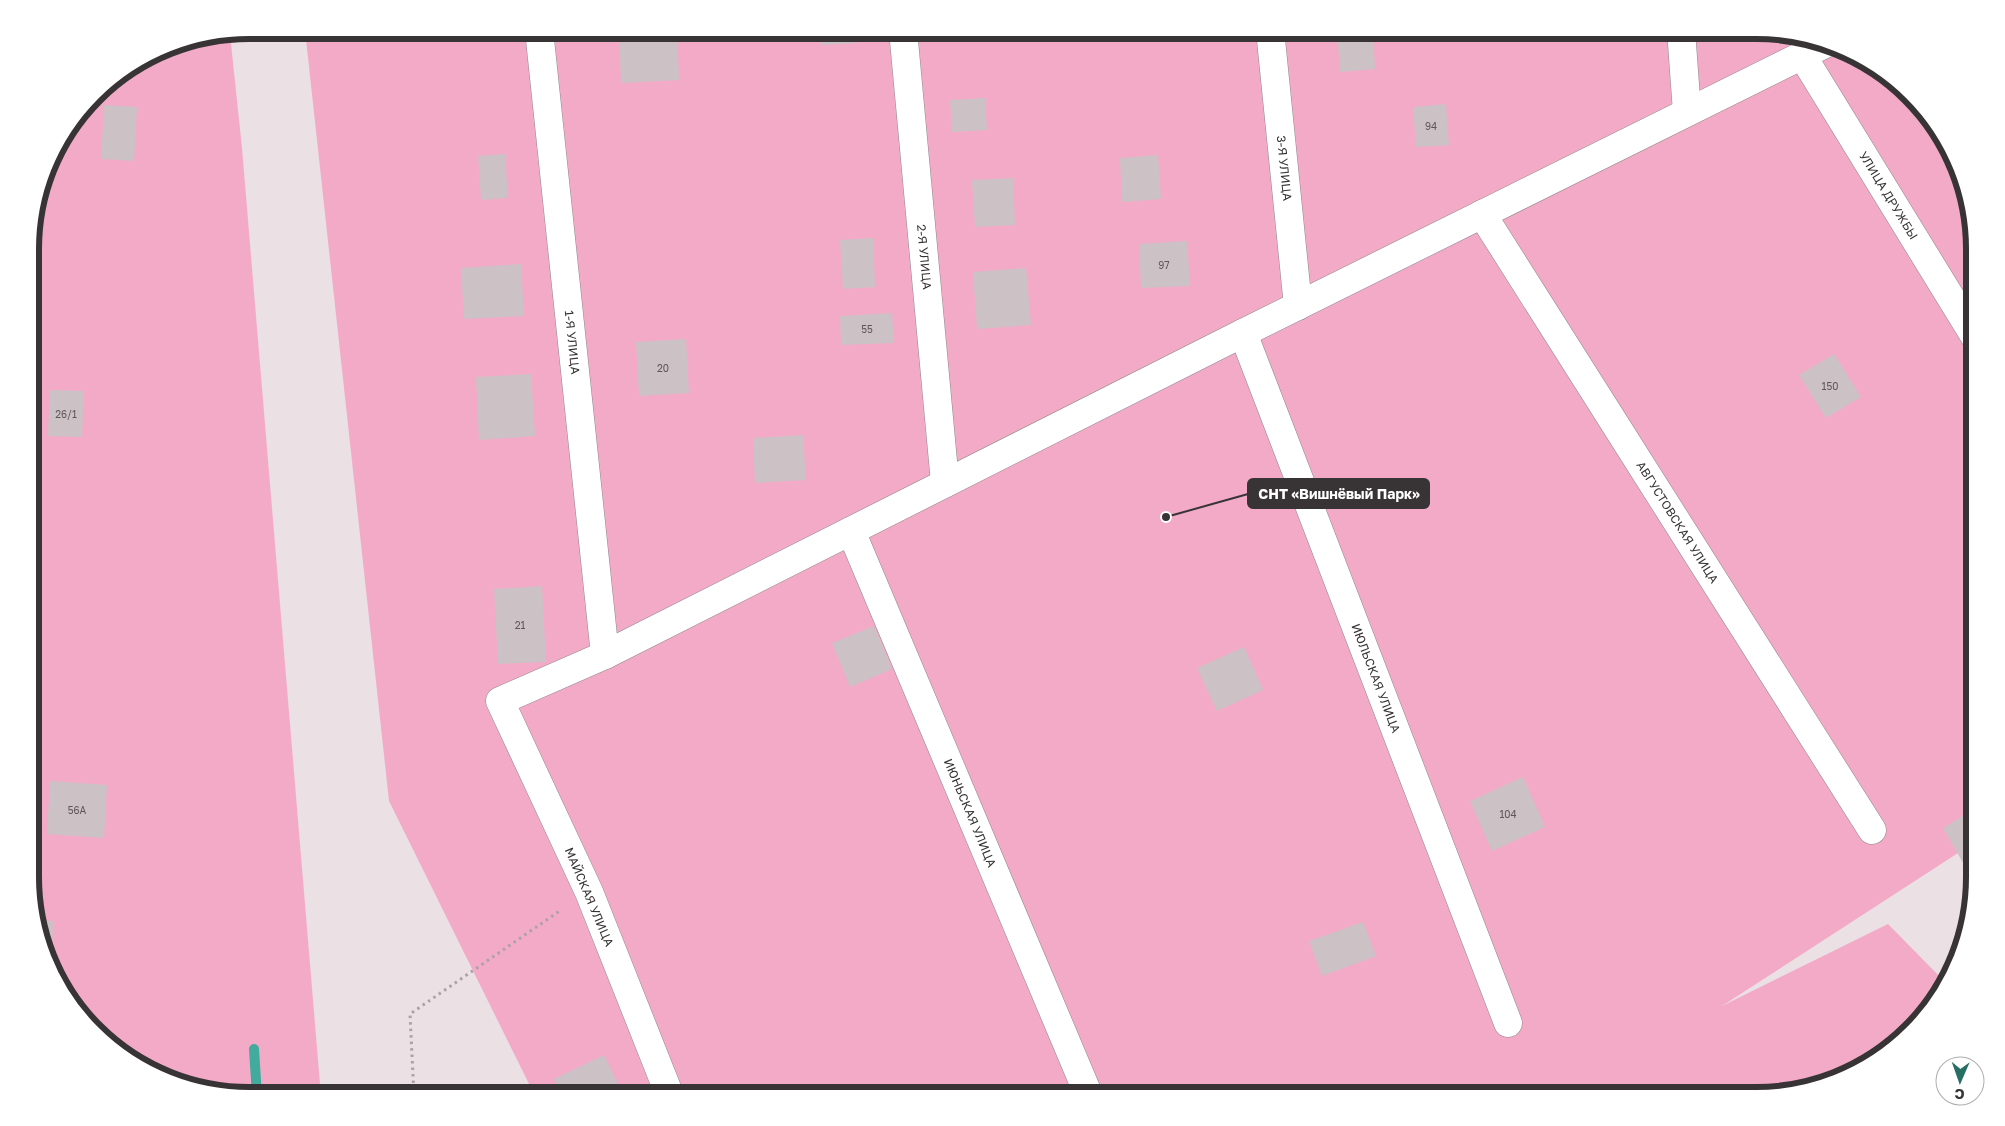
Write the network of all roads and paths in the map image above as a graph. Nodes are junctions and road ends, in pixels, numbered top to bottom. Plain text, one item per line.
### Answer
1 (540, 39) edge
2 (904, 39) edge
3 (1271, 39) edge
4 (1682, 39) edge
5 (1817, 48) edge
6 (1802, 55) junction
7 (1687, 112) junction
8 (1482, 214) junction
9 (1298, 306) junction
10 (1966, 324) edge
11 (1243, 333) junction
12 (946, 483) junction
13 (851, 531) junction
14 (605, 655) junction
15 (1872, 830) dead end
16 (588, 892) junction
17 (1508, 1023) dead end
18 (414, 1087) edge
19 (666, 1087) edge
20 (1085, 1087) edge

1 - 14 lane, 1-Я УЛИЦА
2 - 12 lane, 2-Я УЛИЦА
3 - 9 lane, 3-Я УЛИЦА
4 - 7 lane
5 - 6 lane
6 - 7 lane
6 - 10 lane, УЛИЦА ДРУЖБЫ
7 - 8 lane
8 - 9 lane
8 - 15 lane, АВГУСТОВСКАЯ УЛИЦА
9 - 11 lane
11 - 12 lane
11 - 17 lane, ИЮЛЬСКАЯ УЛИЦА
12 - 13 lane
13 - 14 lane
13 - 20 lane, ИЮНЬСКАЯ УЛИЦА
14 - 16 lane, МАЙСКАЯ УЛИЦА
16 - 18 path
16 - 19 lane, МАЙСКАЯ УЛИЦА

